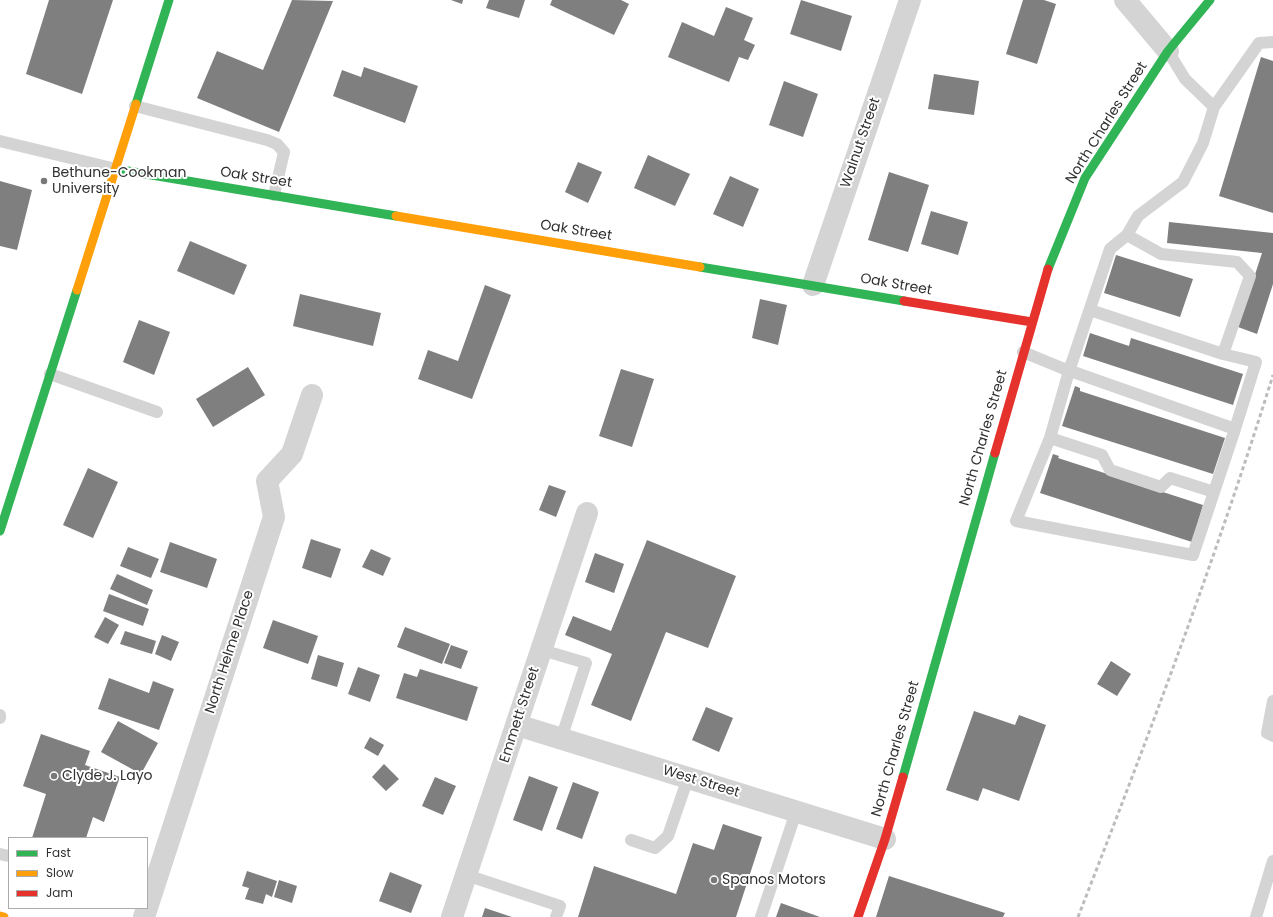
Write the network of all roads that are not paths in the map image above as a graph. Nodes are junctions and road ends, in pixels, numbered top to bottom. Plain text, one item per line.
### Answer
1 (169, 0) edge
2 (910, 0) edge
3 (1125, 0) edge
4 (1210, 0) edge
5 (1273, 42) edge
6 (1168, 51) junction
7 (135, 106) junction
8 (1214, 107) junction
9 (0, 141) edge
10 (116, 169) junction
11 (274, 195) junction
12 (1127, 235) junction
13 (813, 285) junction
14 (1090, 310) junction
15 (1032, 322) junction
16 (1023, 352) junction
17 (1223, 354) junction
18 (1070, 370) junction
19 (50, 374) junction
20 (312, 395) dead end
21 (157, 412) dead end
22 (1235, 429) junction
23 (1050, 438) junction
24 (1214, 492) junction
25 (588, 513) dead end
26 (0, 531) edge
27 (542, 650) junction
28 (1273, 701) edge
29 (0, 715) edge
30 (0, 718) edge
31 (517, 725) junction
32 (1273, 736) edge
33 (561, 739) junction
34 (688, 778) junction
35 (796, 812) junction
36 (885, 839) junction
37 (631, 840) dead end
38 (1273, 861) edge
39 (466, 875) junction
40 (148, 905) edge
41 (0, 916) edge
42 (4, 917) edge
43 (452, 917) edge
44 (556, 917) edge
45 (760, 917) edge
46 (858, 917) edge
47 (1256, 917) edge

1 - 7 street
2 - 13 street, Walnut Street
3 - 6 street
4 - 6 street, North Charles Street
5 - 8 lane
6 - 8 lane
6 - 15 street, North Charles Street
7 - 10 street
7 - 11 lane
8 - 12 lane
9 - 10 lane
10 - 11 street, Oak Street
10 - 19 street
11 - 13 street, Oak Street
12 - 14 lane
12 - 17 lane
13 - 15 street, Oak Street
14 - 17 lane
14 - 18 lane
15 - 16 street, North Charles Street
16 - 18 lane
16 - 36 street, North Charles Street
17 - 22 lane
18 - 22 lane
18 - 23 lane
19 - 21 lane
19 - 26 street
20 - 40 street, North Helme Place
22 - 24 lane
23 - 24 lane
23 - 24 lane
25 - 27 street, Emmett Street
27 - 31 street, Emmett Street
27 - 33 lane
28 - 32 lane
29 - 30 lane
31 - 33 street, West Street
31 - 39 street, Emmett Street
33 - 34 street, West Street
34 - 35 street, West Street
34 - 37 lane
35 - 36 street, West Street
35 - 45 lane
36 - 46 street, North Charles Street
38 - 47 lane
39 - 43 street, Emmett Street
39 - 44 lane
41 - 42 street

